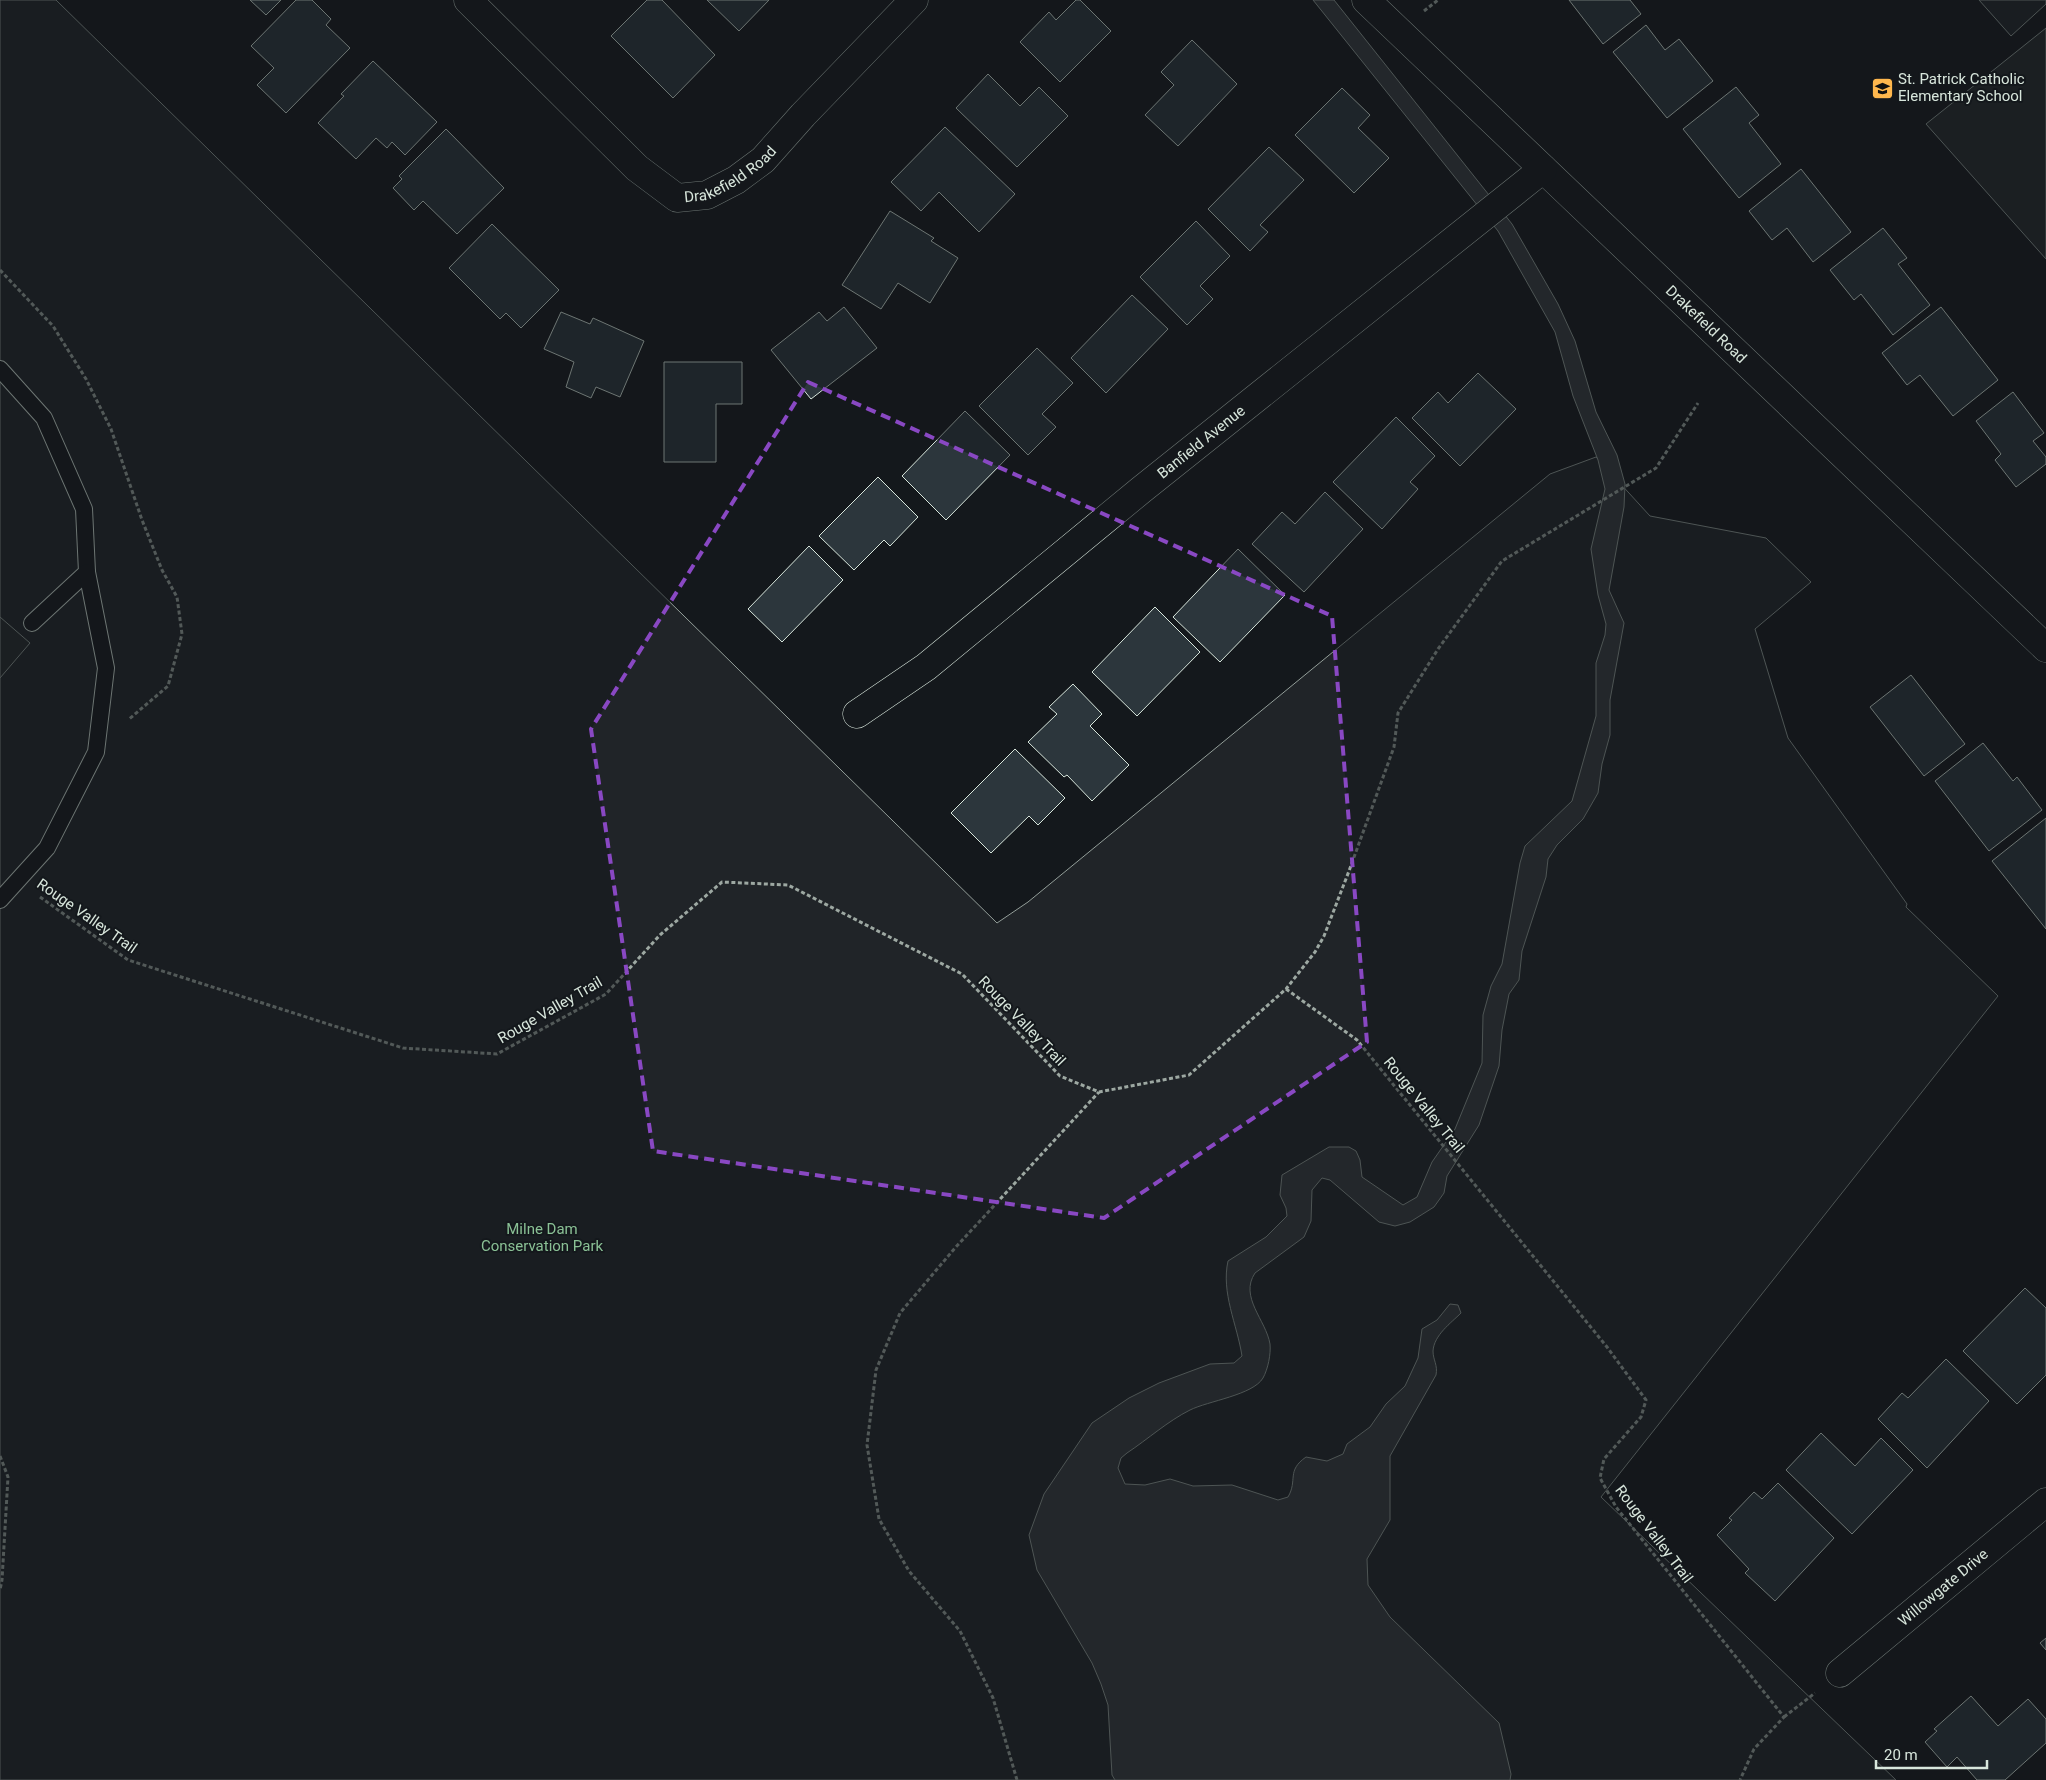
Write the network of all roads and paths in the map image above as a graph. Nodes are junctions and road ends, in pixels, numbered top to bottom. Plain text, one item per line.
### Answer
1 (468, 0) edge
2 (914, 0) edge
3 (1366, 0) edge
4 (1544, 169) junction
5 (0, 270) edge
6 (0, 369) edge
7 (1698, 403) dead end
8 (87, 572) junction
9 (32, 623) dead end
10 (2046, 648) edge
11 (857, 714) dead end
12 (96, 752) junction
13 (18, 881) junction
14 (0, 900) edge
15 (1286, 989) junction
16 (1099, 1092) junction
17 (0, 1456) edge
18 (2046, 1502) edge
19 (0, 1590) edge
20 (1840, 1673) joint
21 (1784, 1717) junction
22 (1017, 1780) edge
23 (1740, 1780) edge

1 - 2 street, Drakefield Road
3 - 4 street, Drakefield Road
4 - 10 street, Drakefield Road
4 - 11 street, Banfield Avenue
5 - 12 path
6 - 8 lane
7 - 15 path
8 - 9 lane
8 - 12 lane
12 - 13 lane
13 - 14 lane
13 - 16 path, Rouge Valley Trail
15 - 16 path
15 - 21 path, Rouge Valley Trail
16 - 22 path
17 - 19 path
18 - 20 street, Willowgate Drive
20 - 21 path
21 - 23 path

